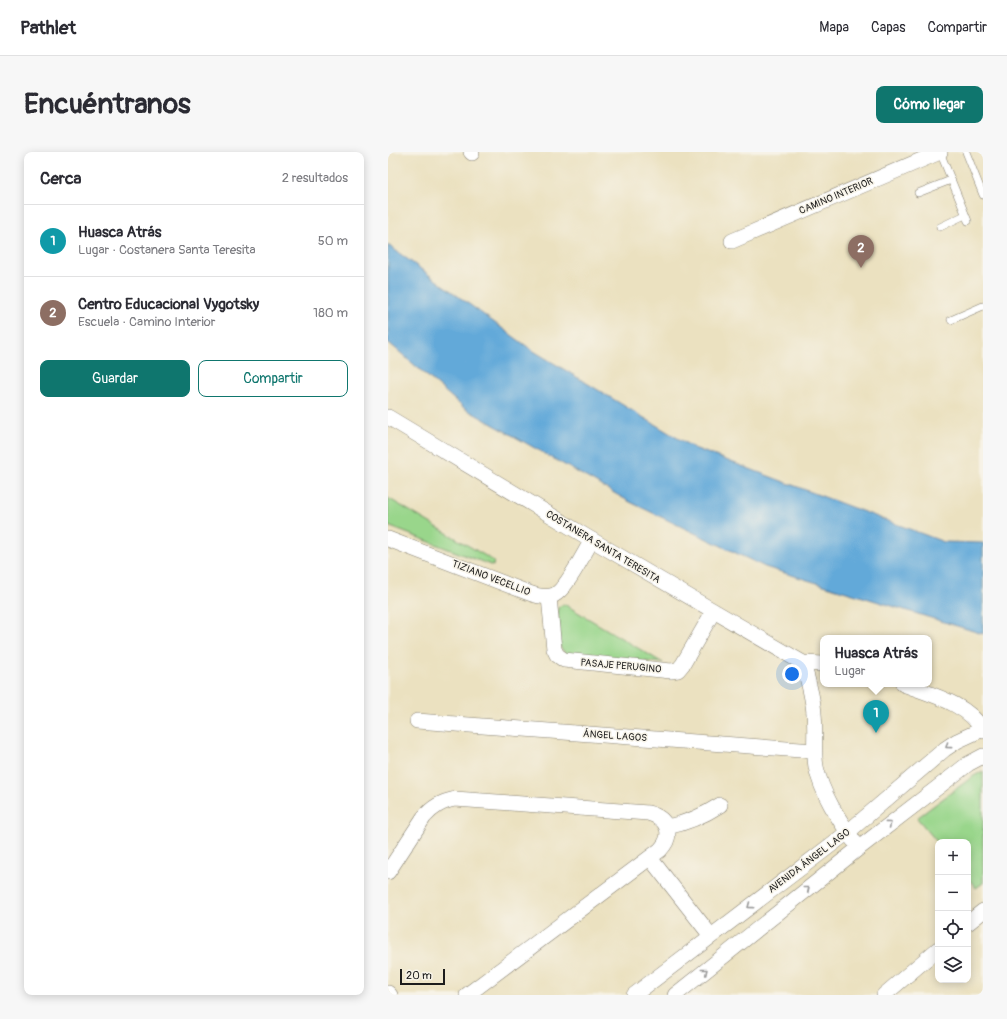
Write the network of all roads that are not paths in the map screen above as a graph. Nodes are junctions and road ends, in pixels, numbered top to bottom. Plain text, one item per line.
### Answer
1 (940, 152) edge
2 (966, 152) edge
3 (951, 180) junction
4 (918, 193) dead end
5 (983, 194) edge
6 (940, 227) dead end
7 (732, 241) dead end
8 (983, 306) edge
9 (951, 320) dead end
10 (388, 417) edge
11 (388, 539) edge
12 (592, 540) junction
13 (549, 597) junction
14 (713, 612) junction
15 (803, 663) junction
16 (820, 664) edge
17 (910, 687) edge
18 (416, 721) dead end
19 (983, 729) edge
20 (814, 752) junction
21 (983, 756) edge
22 (720, 805) dead end
23 (667, 827) junction
24 (848, 832) junction
25 (858, 848) junction
26 (650, 858) junction
27 (388, 872) edge
28 (983, 911) edge
29 (971, 921) edge
30 (711, 936) junction
31 (935, 952) edge
32 (644, 992) edge
33 (467, 995) edge
34 (675, 995) edge
35 (884, 995) edge

1 - 3 lane
1 - 7 street, CAMINO INTERIOR
2 - 5 lane
3 - 4 lane
3 - 6 lane
8 - 9 lane
10 - 12 street, COSTANERA SANTA TERESITA
11 - 13 street, TIZIANO VECELLIO
12 - 13 street
12 - 14 street, COSTANERA SANTA TERESITA
13 - 14 street, PASAJE PERUGINO
14 - 15 street, COSTANERA SANTA TERESITA
15 - 16 street, COSTANERA SANTA TERESITA
15 - 20 street
17 - 19 street
18 - 20 street, ÁNGEL LAGOS
19 -> 24 street, AVENIDA ÁNGEL LAGO
20 - 24 street
25 -> 21 street, AVENIDA ÁNGEL LAGO
22 - 23 street
23 - 26 street
23 - 27 street
24 - 25 street
24 -> 30 street, AVENIDA ÁNGEL LAGO
34 -> 25 street, AVENIDA ÁNGEL LAGO
26 - 30 street
26 - 33 street
28 - 29 street
30 - 32 street, AVENIDA ÁNGEL LAGO
31 - 35 street

